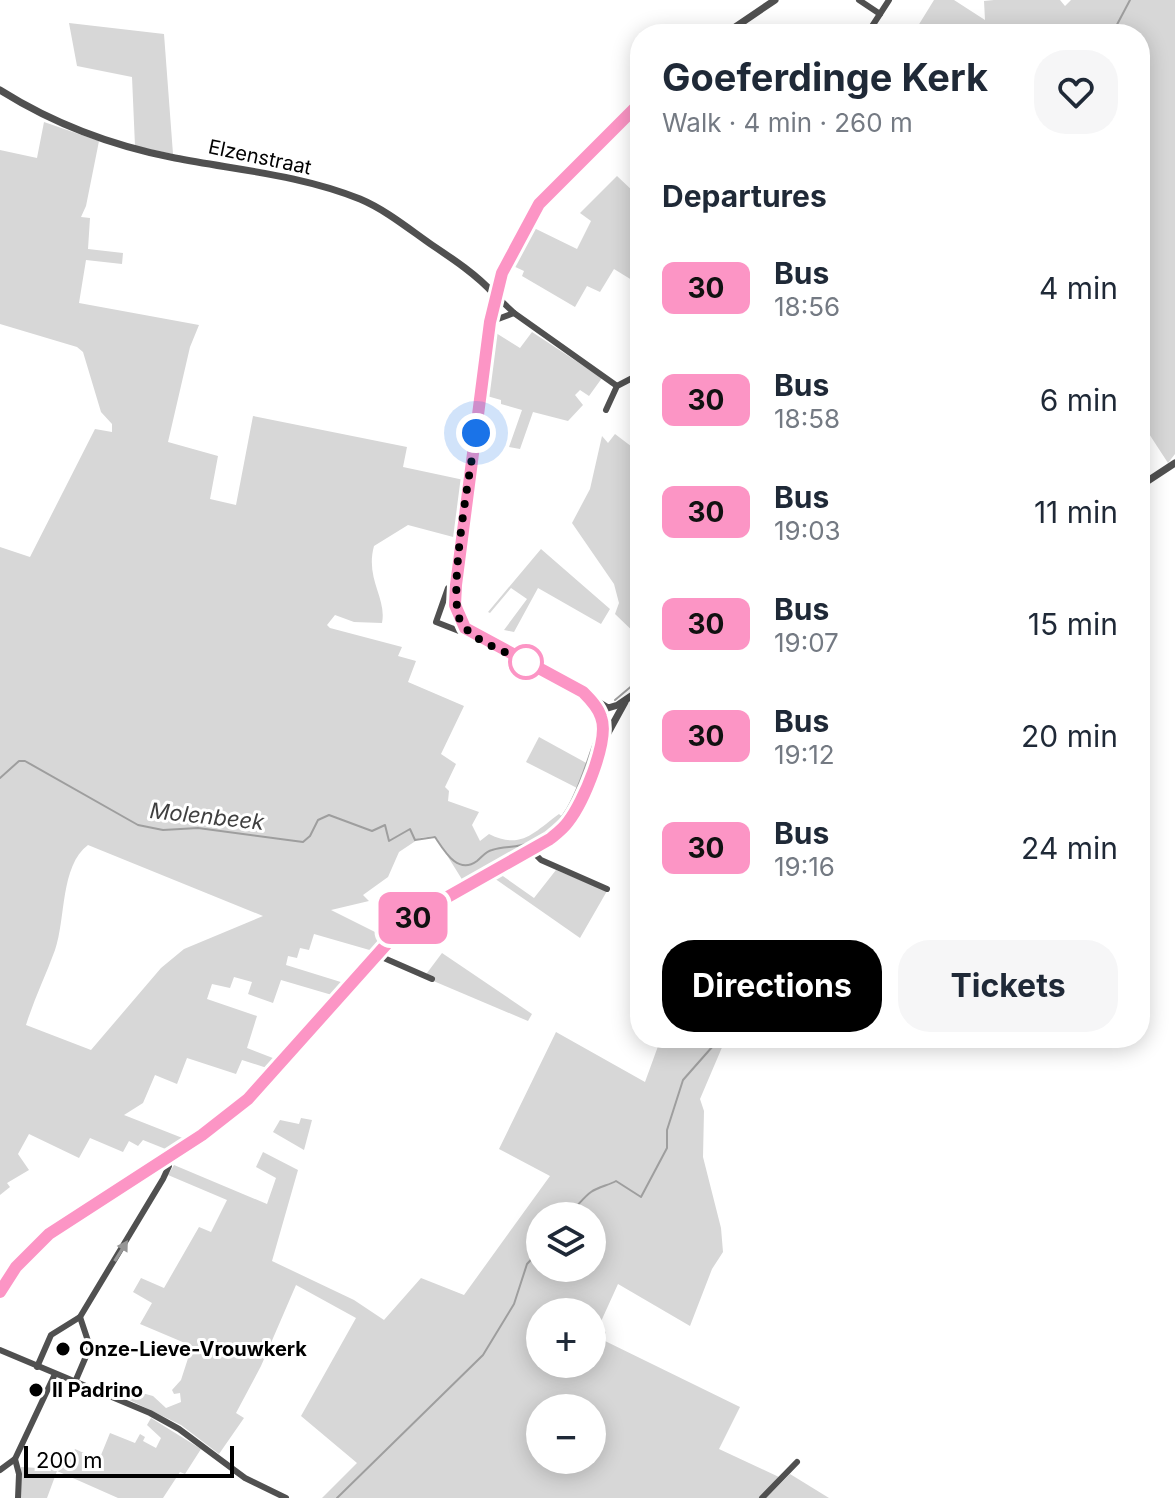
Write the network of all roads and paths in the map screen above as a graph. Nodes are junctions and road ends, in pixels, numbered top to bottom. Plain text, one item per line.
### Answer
1 (775, 0) edge
2 (859, 0) edge
3 (889, 0) edge
4 (880, 14) junction
5 (740, 24) edge
6 (874, 24) edge
7 (0, 90) edge
8 (630, 113) edge
9 (494, 294) junction
10 (514, 313) junction
11 (490, 322) junction
12 (630, 379) edge
13 (617, 386) junction
14 (606, 410) dead end
15 (1175, 463) edge
16 (1150, 479) edge
17 (456, 585) junction
18 (465, 628) junction
19 (630, 698) edge
20 (592, 700) junction
21 (627, 700) junction
22 (610, 708) junction
23 (601, 718) junction
24 (615, 719) junction
25 (603, 742) junction
26 (532, 851) junction
27 (607, 889) dead end
28 (377, 955) junction
29 (432, 979) dead end
30 (166, 1158) junction
31 (0, 1292) edge
32 (80, 1317) junction
33 (0, 1350) edge
34 (37, 1367) junction
35 (55, 1374) junction
36 (75, 1382) junction
37 (15, 1459) junction
38 (797, 1462) dead end
39 (0, 1470) edge
40 (18, 1498) edge
41 (286, 1498) edge
42 (762, 1498) edge

1 - 5 street
2 - 4 street
3 - 4 street
4 - 6 street
7 - 9 street, Elzenstraat
8 - 9 street
9 - 10 street
9 - 11 street
10 - 11 street
10 - 13 street
11 - 17 street
12 - 13 street
13 - 14 street
15 - 16 street
17 - 18 street
17 - 18 street
18 - 20 street
19 - 21 street
20 - 22 street
20 - 23 street
21 - 22 street
21 - 24 street
22 - 23 street
22 - 24 street
23 - 24 street
23 - 25 street
24 - 25 street
25 - 26 street
26 - 27 street
26 - 28 street
28 - 29 street
28 - 30 street
30 - 31 street
32 -> 30 street
32 - 34 street
32 - 36 street
33 - 34 street
34 - 35 street
35 - 36 street
35 - 37 street
36 - 41 street
37 - 39 street
37 - 40 street
38 - 42 street

